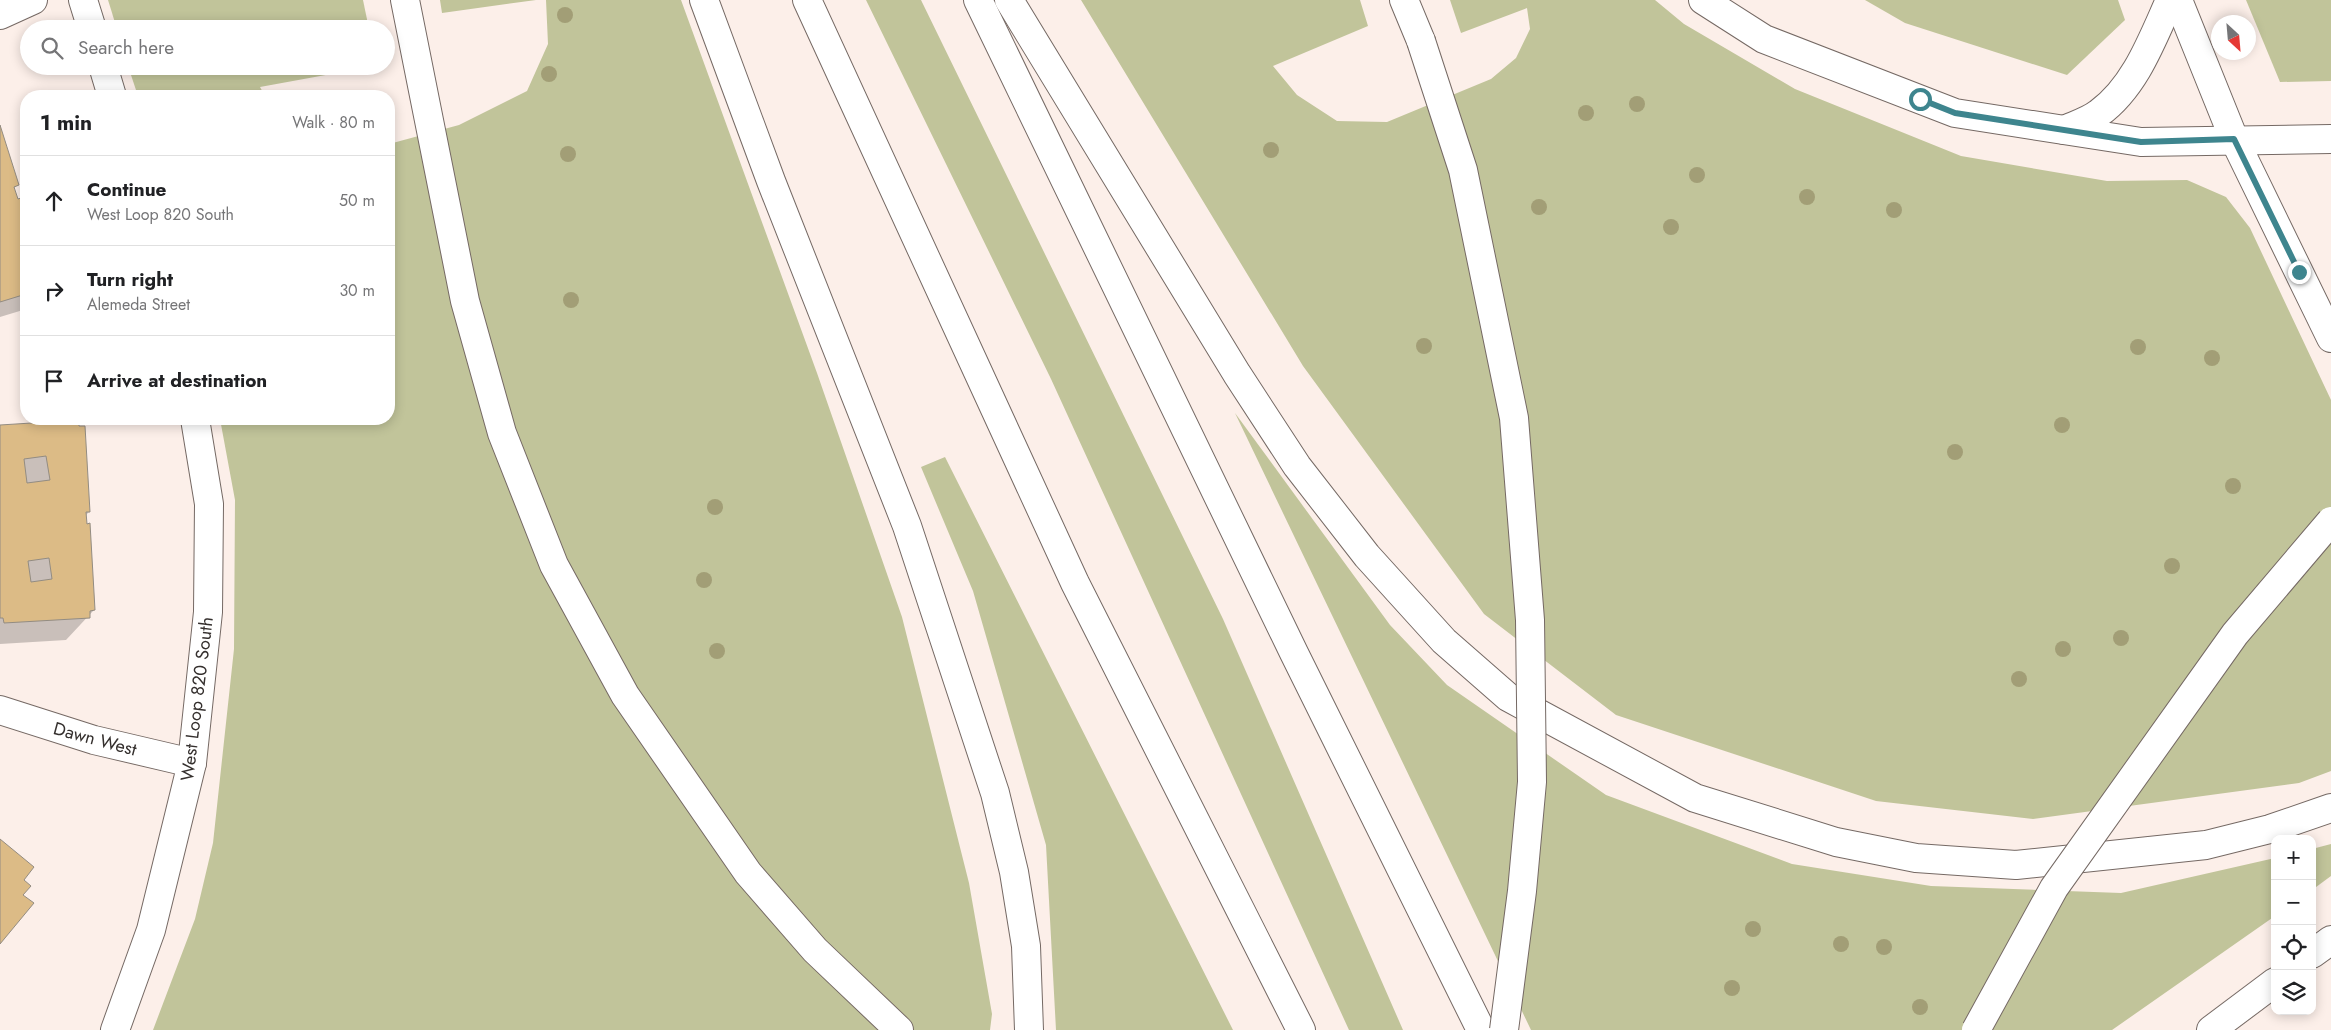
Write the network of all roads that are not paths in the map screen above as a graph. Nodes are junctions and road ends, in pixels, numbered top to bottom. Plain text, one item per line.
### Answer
1 (33, 0) edge
2 (83, 0) edge
3 (704, 0) edge
4 (807, 0) edge
5 (978, 0) edge
6 (1009, 0) edge
7 (1404, 0) edge
8 (1703, 0) edge
9 (2170, 0) edge
10 (2178, 0) edge
11 (408, 12) edge
12 (0, 15) edge
13 (89, 20) edge
14 (106, 75) edge
15 (110, 90) edge
16 (2064, 130) junction
17 (2234, 139) junction
18 (2331, 139) edge
19 (2331, 338) edge
20 (196, 425) edge
21 (2331, 521) edge
22 (0, 710) edge
23 (192, 764) junction
24 (2331, 808) edge
25 (2331, 940) edge
26 (2316, 951) edge
27 (2271, 985) edge
28 (114, 1030) edge
29 (899, 1030) edge
30 (1029, 1030) edge
31 (1301, 1030) edge
32 (1481, 1030) edge
33 (1504, 1030) edge
34 (1976, 1030) edge
35 (2211, 1030) edge

1 - 12 main road
2 - 13 main road
3 - 30 main road
4 - 31 main road
5 - 32 main road
6 - 24 main road
7 - 33 main road, bridge
8 - 16 main road
9 - 16 main road
10 - 17 main road
11 - 29 main road
14 - 15 main road
16 - 17 main road
17 - 18 main road
17 - 19 main road
20 - 23 main road, West Loop 820 South
21 - 34 main road, bridge
22 - 23 main road, Dawn West
23 - 28 main road, West Loop 820 South
25 - 26 main road
27 - 35 main road

